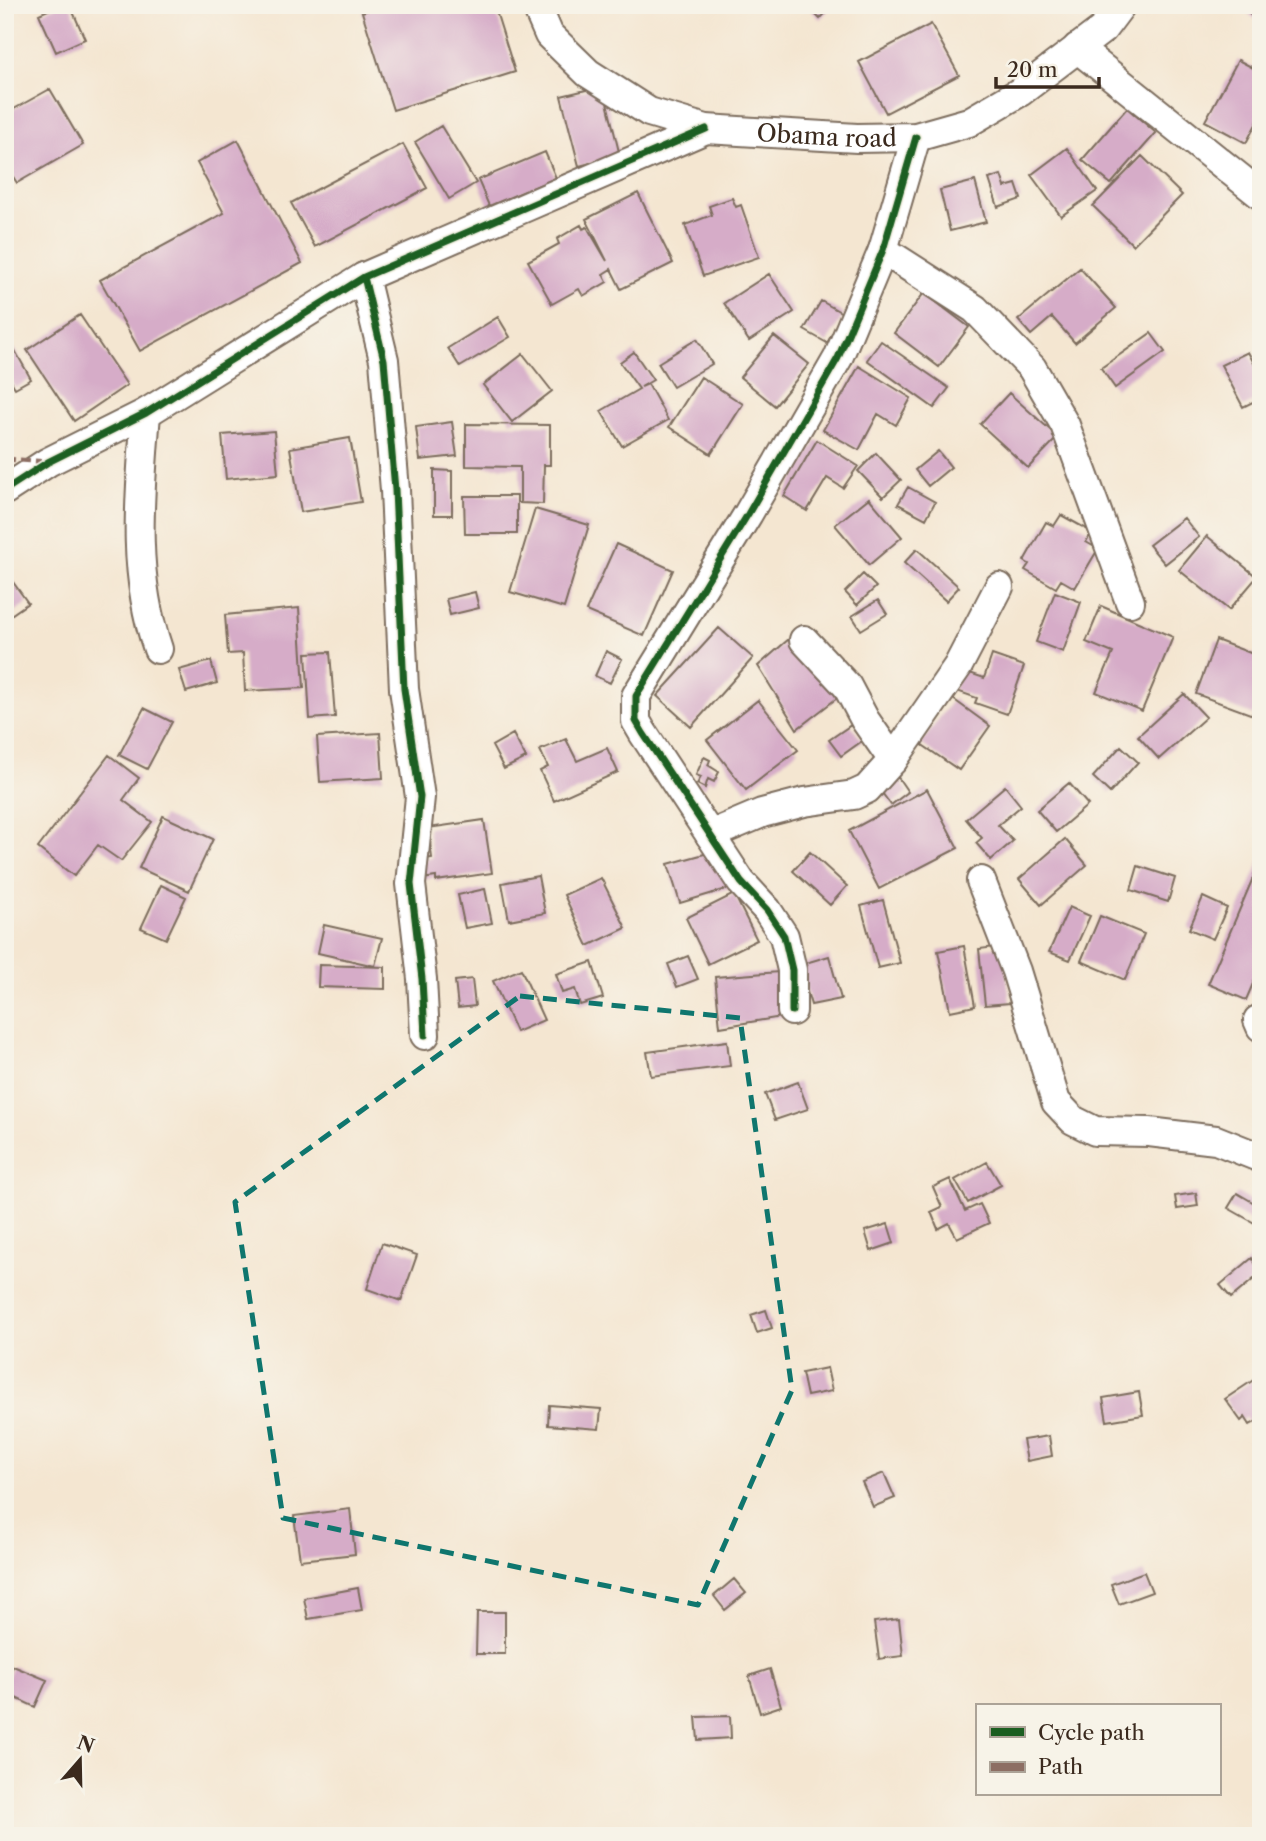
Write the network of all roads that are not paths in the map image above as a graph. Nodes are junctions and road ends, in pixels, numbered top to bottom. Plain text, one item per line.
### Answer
1 (536, 5) edge
2 (1121, 5) edge
3 (1077, 48) junction
4 (706, 129) junction
5 (916, 138) junction
6 (1261, 195) edge
7 (883, 250) junction
8 (364, 277) junction
9 (146, 413) junction
10 (5, 490) edge
11 (999, 586) dead end
12 (1130, 602) dead end
13 (804, 640) dead end
14 (158, 649) dead end
15 (893, 760) junction
16 (710, 835) junction
17 (981, 881) dead end
18 (792, 1011) dead end
19 (425, 1035) dead end
20 (1261, 1158) edge

1 - 4 street, Obama road
2 - 3 street, Obama road
3 - 5 street, Obama road
3 - 6 street
4 - 5 street, Obama road
4 - 8 street
5 - 7 street
7 - 12 street
7 - 16 street
8 - 9 street
8 - 19 street
9 - 10 street
9 - 14 street
11 - 15 street
13 - 15 street
15 - 16 street
16 - 18 street
17 - 20 street

